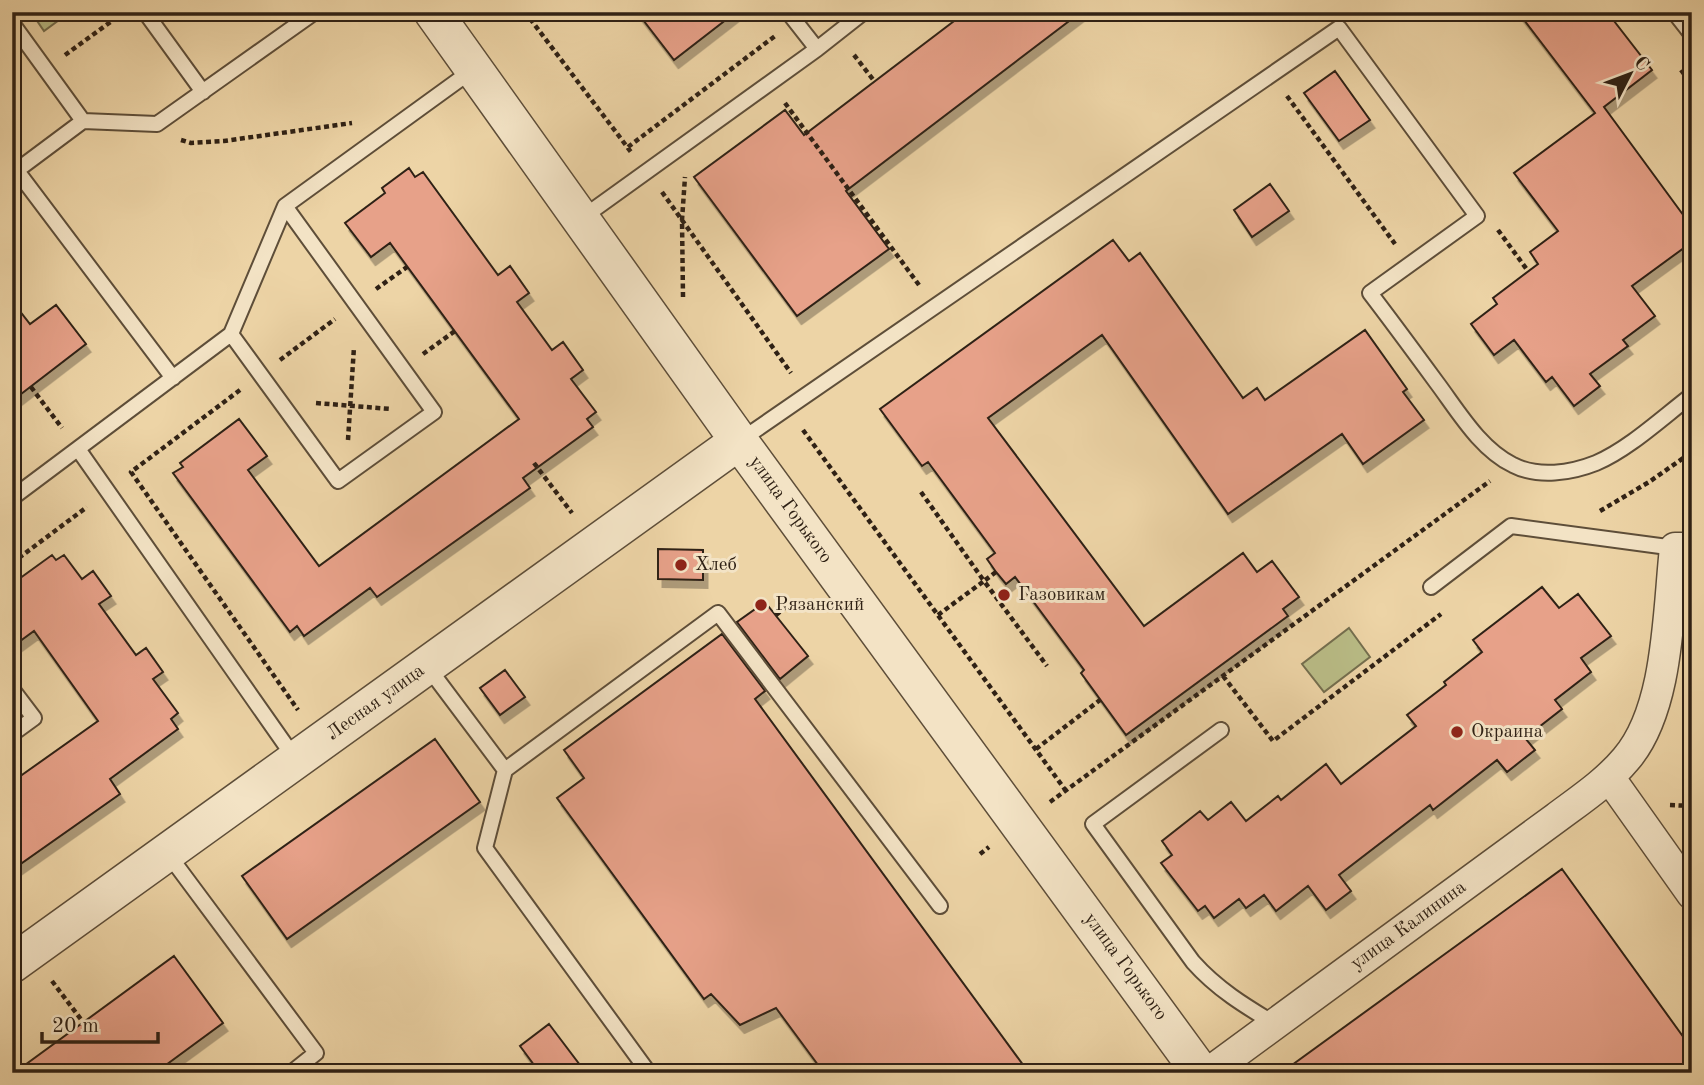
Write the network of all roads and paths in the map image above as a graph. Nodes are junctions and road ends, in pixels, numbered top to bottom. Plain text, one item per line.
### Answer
1 (124, 12) edge
2 (145, 12) edge
3 (315, 12) edge
4 (433, 12) edge
5 (525, 12) edge
6 (864, 12) edge
7 (1674, 12) edge
8 (792, 17) edge
9 (12, 23) edge
10 (837, 33) junction
11 (1692, 35) edge
12 (817, 49) junction
13 (45, 69) junction
14 (474, 69) junction
15 (1681, 70) dead end
16 (770, 82) junction
17 (875, 82) dead end
18 (1692, 85) edge
19 (203, 92) junction
20 (1283, 92) dead end
21 (412, 114) junction
22 (83, 121) junction
23 (157, 124) junction
24 (628, 147) junction
25 (685, 165) dead end
26 (14, 172) edge
27 (647, 172) junction
28 (285, 206) junction
29 (581, 219) junction
30 (682, 220) junction
31 (1492, 221) dead end
32 (1685, 247) dead end
33 (1692, 256) edge
34 (1410, 264) junction
35 (407, 267) dead end
36 (1528, 271) dead end
37 (356, 304) junction
38 (934, 307) junction
39 (455, 331) dead end
40 (231, 334) junction
41 (676, 352) junction
42 (403, 369) junction
43 (260, 374) junction
44 (173, 379) junction
45 (31, 387) dead end
46 (807, 395) junction
47 (1692, 395) edge
48 (280, 401) junction
49 (350, 406) junction
50 (434, 412) junction
51 (740, 441) junction
52 (78, 449) junction
53 (1692, 452) edge
54 (534, 463) dead end
55 (346, 475) junction
56 (921, 492) dead end
57 (12, 498) edge
58 (89, 506) dead end
59 (1599, 510) junction
60 (1612, 512) dead end
61 (572, 513) dead end
62 (1554, 532) junction
63 (1683, 548) edge
64 (12, 563) edge
65 (996, 572) dead end
66 (985, 581) junction
67 (1431, 586) dead end
68 (787, 606) dead end
69 (1450, 607) dead end
70 (776, 615) dead end
71 (938, 615) junction
72 (427, 666) junction
73 (1047, 666) dead end
74 (1223, 676) dead end
75 (12, 689) edge
76 (1100, 700) dead end
77 (298, 710) dead end
78 (1221, 730) dead end
79 (12, 734) edge
80 (1036, 749) junction
81 (296, 760) junction
82 (505, 770) junction
83 (1609, 777) junction
84 (1066, 791) dead end
85 (167, 853) junction
86 (1692, 894) edge
87 (940, 906) dead end
88 (29, 969) edge
89 (83, 1022) dead end
90 (1275, 1024) junction
91 (290, 1073) edge
92 (649, 1073) edge
93 (1201, 1073) edge
94 (1208, 1073) edge

1 - 13 path
2 - 19 lane
3 - 19 lane
4 - 14 street, улица Горького
5 - 24 path
6 - 10 lane
7 - 11 lane
8 - 12 lane
8 - 24 path
9 - 13 lane
10 - 12 lane
10 - 17 path
12 - 16 lane
13 - 22 lane
14 - 21 lane
14 - 29 street, улица Горького
15 - 18 path
16 - 27 lane
16 - 38 path
19 - 23 lane
20 - 34 path
21 - 23 path
21 - 28 lane
22 - 23 lane
22 - 26 lane
24 - 27 path
25 - 30 path
26 - 44 lane
27 - 29 lane
27 - 30 path
28 - 37 lane
28 - 40 lane
29 - 41 street, улица Горького
30 - 41 path
30 - 46 path
31 - 36 path
32 - 33 path
34 - 38 lane
34 - 47 lane
35 - 37 path
37 - 42 lane
37 - 43 path
37 - 49 path
38 - 46 lane
39 - 42 path
40 - 43 lane
40 - 44 lane
41 - 51 street, улица Горького
42 - 50 lane
43 - 48 lane
43 - 77 path
44 - 52 lane
45 - 52 path
46 - 51 lane
46 - 71 path
48 - 49 path
48 - 55 lane
49 - 50 path
49 - 55 path
50 - 55 lane
51 - 72 street, Лесная улица
51 - 93 street, улица Горького
52 - 57 lane
52 - 81 lane
53 - 59 path
54 - 61 path
56 - 66 path
58 - 64 path
59 - 60 path
59 - 62 path
62 - 63 lane
62 - 67 lane
63 - 83 street, улица Калинина
65 - 66 path
66 - 71 path
66 - 73 path
68 - 70 path
69 - 74 path
71 - 80 path
72 - 81 street, Лесная улица
72 - 82 lane
75 - 79 lane
76 - 80 path
78 - 90 lane
80 - 84 path
81 - 85 street, Лесная улица
82 - 87 lane
82 - 92 lane
83 - 86 street
83 - 90 street, улица Калинина
85 - 88 street, Лесная улица
85 - 91 lane
88 - 89 path
90 - 94 street, улица Калинина

